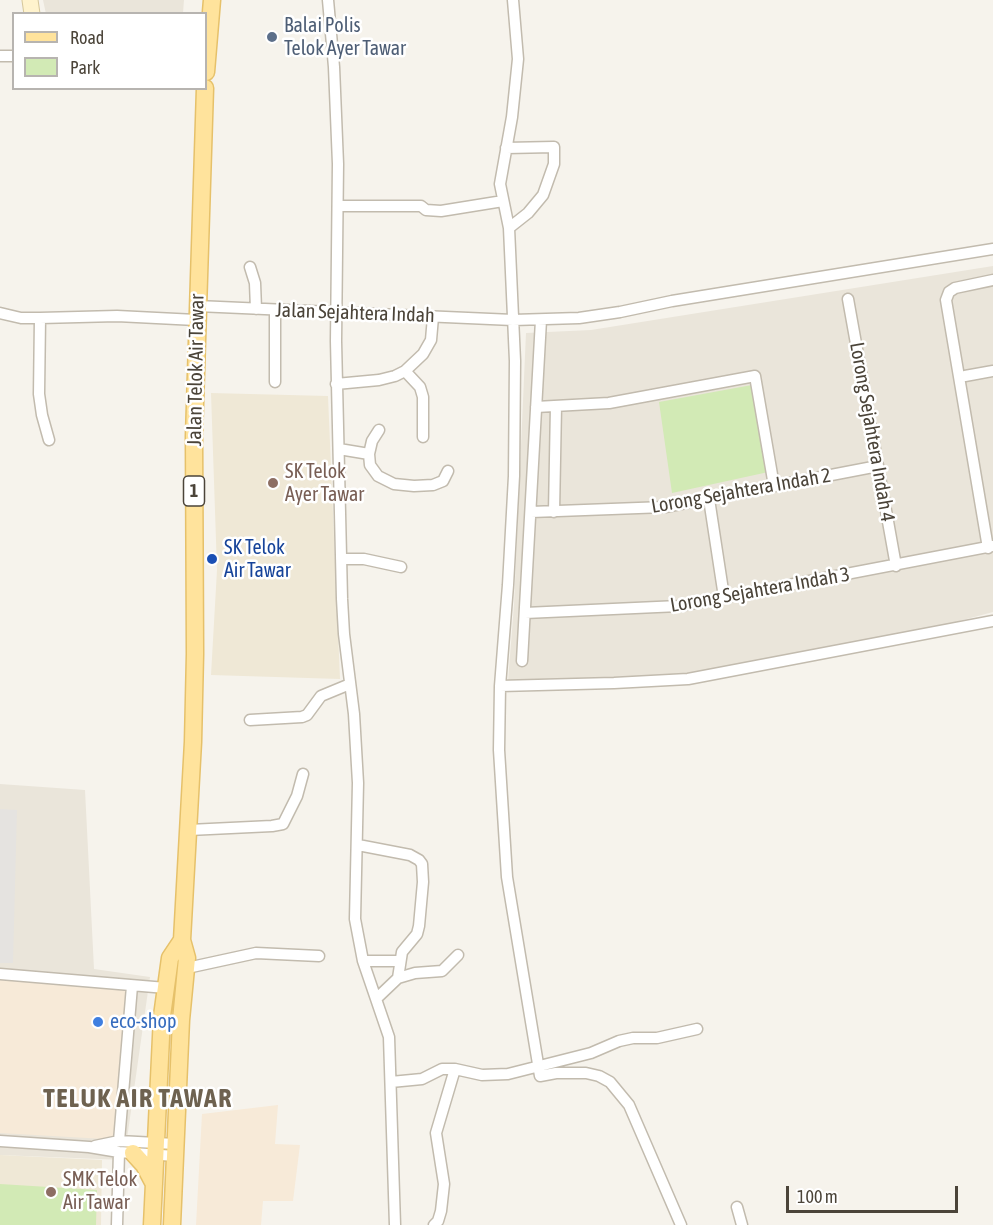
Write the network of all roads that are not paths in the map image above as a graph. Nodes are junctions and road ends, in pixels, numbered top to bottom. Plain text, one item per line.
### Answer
1 (212, 0) edge
2 (328, 0) edge
3 (513, 0) edge
4 (207, 50) edge
5 (193, 90) edge
6 (205, 90) edge
7 (203, 114) junction
8 (506, 148) junction
9 (503, 201) junction
10 (338, 206) junction
11 (509, 228) junction
12 (993, 249) edge
13 (250, 267) dead end
14 (993, 280) edge
15 (848, 299) dead end
16 (256, 309) junction
17 (275, 310) junction
18 (336, 312) junction
19 (0, 313) edge
20 (197, 313) junction
21 (433, 317) junction
22 (39, 318) junction
23 (513, 320) junction
24 (541, 320) junction
25 (405, 371) junction
26 (993, 371) edge
27 (965, 376) dead end
28 (275, 382) dead end
29 (336, 384) junction
30 (556, 406) junction
31 (536, 407) junction
32 (379, 430) dead end
33 (423, 437) dead end
34 (49, 440) dead end
35 (339, 449) junction
36 (369, 454) junction
37 (878, 466) junction
38 (448, 471) dead end
39 (774, 486) junction
40 (709, 499) junction
41 (531, 512) junction
42 (554, 512) junction
43 (991, 547) edge
44 (341, 559) junction
45 (896, 566) junction
46 (401, 567) dead end
47 (724, 597) junction
48 (525, 613) junction
49 (993, 621) edge
50 (522, 661) dead end
51 (350, 684) junction
52 (500, 686) junction
53 (250, 720) dead end
54 (303, 774) dead end
55 (189, 830) junction
56 (357, 845) junction
57 (182, 940) junction
58 (458, 955) dead end
59 (319, 956) dead end
60 (363, 961) junction
61 (399, 961) junction
62 (186, 968) junction
63 (0, 974) edge
64 (398, 978) junction
65 (132, 986) junction
66 (166, 988) junction
67 (377, 998) junction
68 (698, 1029) dead end
69 (538, 1068) junction
70 (455, 1069) junction
71 (392, 1082) junction
72 (0, 1141) edge
73 (119, 1141) junction
74 (89, 1147) junction
75 (156, 1149) junction
76 (175, 1150) junction
77 (126, 1153) junction
78 (154, 1185) junction
79 (738, 1207) dead end
80 (117, 1225) edge
81 (152, 1225) edge
82 (172, 1225) edge
83 (395, 1225) edge
84 (434, 1225) edge
85 (681, 1225) edge
86 (742, 1225) edge

1 - 4 main road
2 - 10 street
3 - 8 street
5 - 7 main road
6 - 7 main road, Jalan Telok Air Tawar / 1
7 - 20 main road, Jalan Telok Air Tawar / 1
8 - 9 street
8 - 11 street
9 - 10 street
9 - 11 street
10 - 18 street
11 - 23 street
12 - 24 street, Jalan Sejahtera Indah
13 - 16 street
14 - 43 street
15 - 37 street, Lorong Sejahtera Indah 4
16 - 17 street, Jalan Sejahtera Indah
16 - 20 street, Jalan Sejahtera Indah
17 - 18 street, Jalan Sejahtera Indah
17 - 28 street
18 - 21 street, Jalan Sejahtera Indah
18 - 29 street
19 - 22 street, Jalan Sejahtera Indah
20 - 22 street, Jalan Sejahtera Indah
20 - 55 main road, Jalan Telok Air Tawar / 1
21 - 23 street, Jalan Sejahtera Indah
21 - 25 street
22 - 34 street
23 - 24 street, Jalan Sejahtera Indah
23 - 52 street
24 - 31 street
25 - 29 street
25 - 33 street
26 - 27 street
29 - 35 street
30 - 31 street
30 - 39 street
30 - 42 street
31 - 41 street
32 - 36 street
35 - 36 street
35 - 44 street
36 - 38 street
37 - 39 street, Lorong Sejahtera Indah 2
37 - 45 street, Lorong Sejahtera Indah 4
39 - 40 street, Lorong Sejahtera Indah 2
40 - 42 street, Lorong Sejahtera Indah 2
40 - 47 street
41 - 42 street, Lorong Sejahtera Indah 2
41 - 48 street
43 - 45 street, Lorong Sejahtera Indah 3
44 - 46 street
44 - 51 street
45 - 47 street, Lorong Sejahtera Indah 3
47 - 48 street, Lorong Sejahtera Indah 3
48 - 50 street
49 - 52 street
51 - 53 street
51 - 56 street
52 - 69 street
54 - 55 street
55 - 57 main road, Jalan Telok Air Tawar / 1
56 - 60 street
56 - 61 street
57 - 62 main road, Jalan Telok Air Tawar / 1
57 - 66 main road, Jalan Telok Air Tawar / 1
58 - 64 street
59 - 62 street
60 - 61 street
60 - 67 street
61 - 64 street
62 - 76 main road, Jalan Telok Air Tawar / 1
63 - 65 street
64 - 67 street
65 - 66 street
65 - 73 street
66 - 75 main road, Jalan Telok Air Tawar / 1
67 - 71 street
68 - 69 street
69 - 70 street
69 - 85 street
70 - 71 street
70 - 84 street
71 - 83 street
72 - 74 street
73 - 74 street
73 - 75 street
74 - 77 street
75 - 76 street
75 - 77 street
75 - 78 main road, Jalan Telok Air Tawar / 1
76 - 82 main road, Jalan Telok Air Tawar / 1
77 - 78 main road
77 - 80 street
78 - 81 main road, Jalan Telok Air Tawar / 1
79 - 86 street

